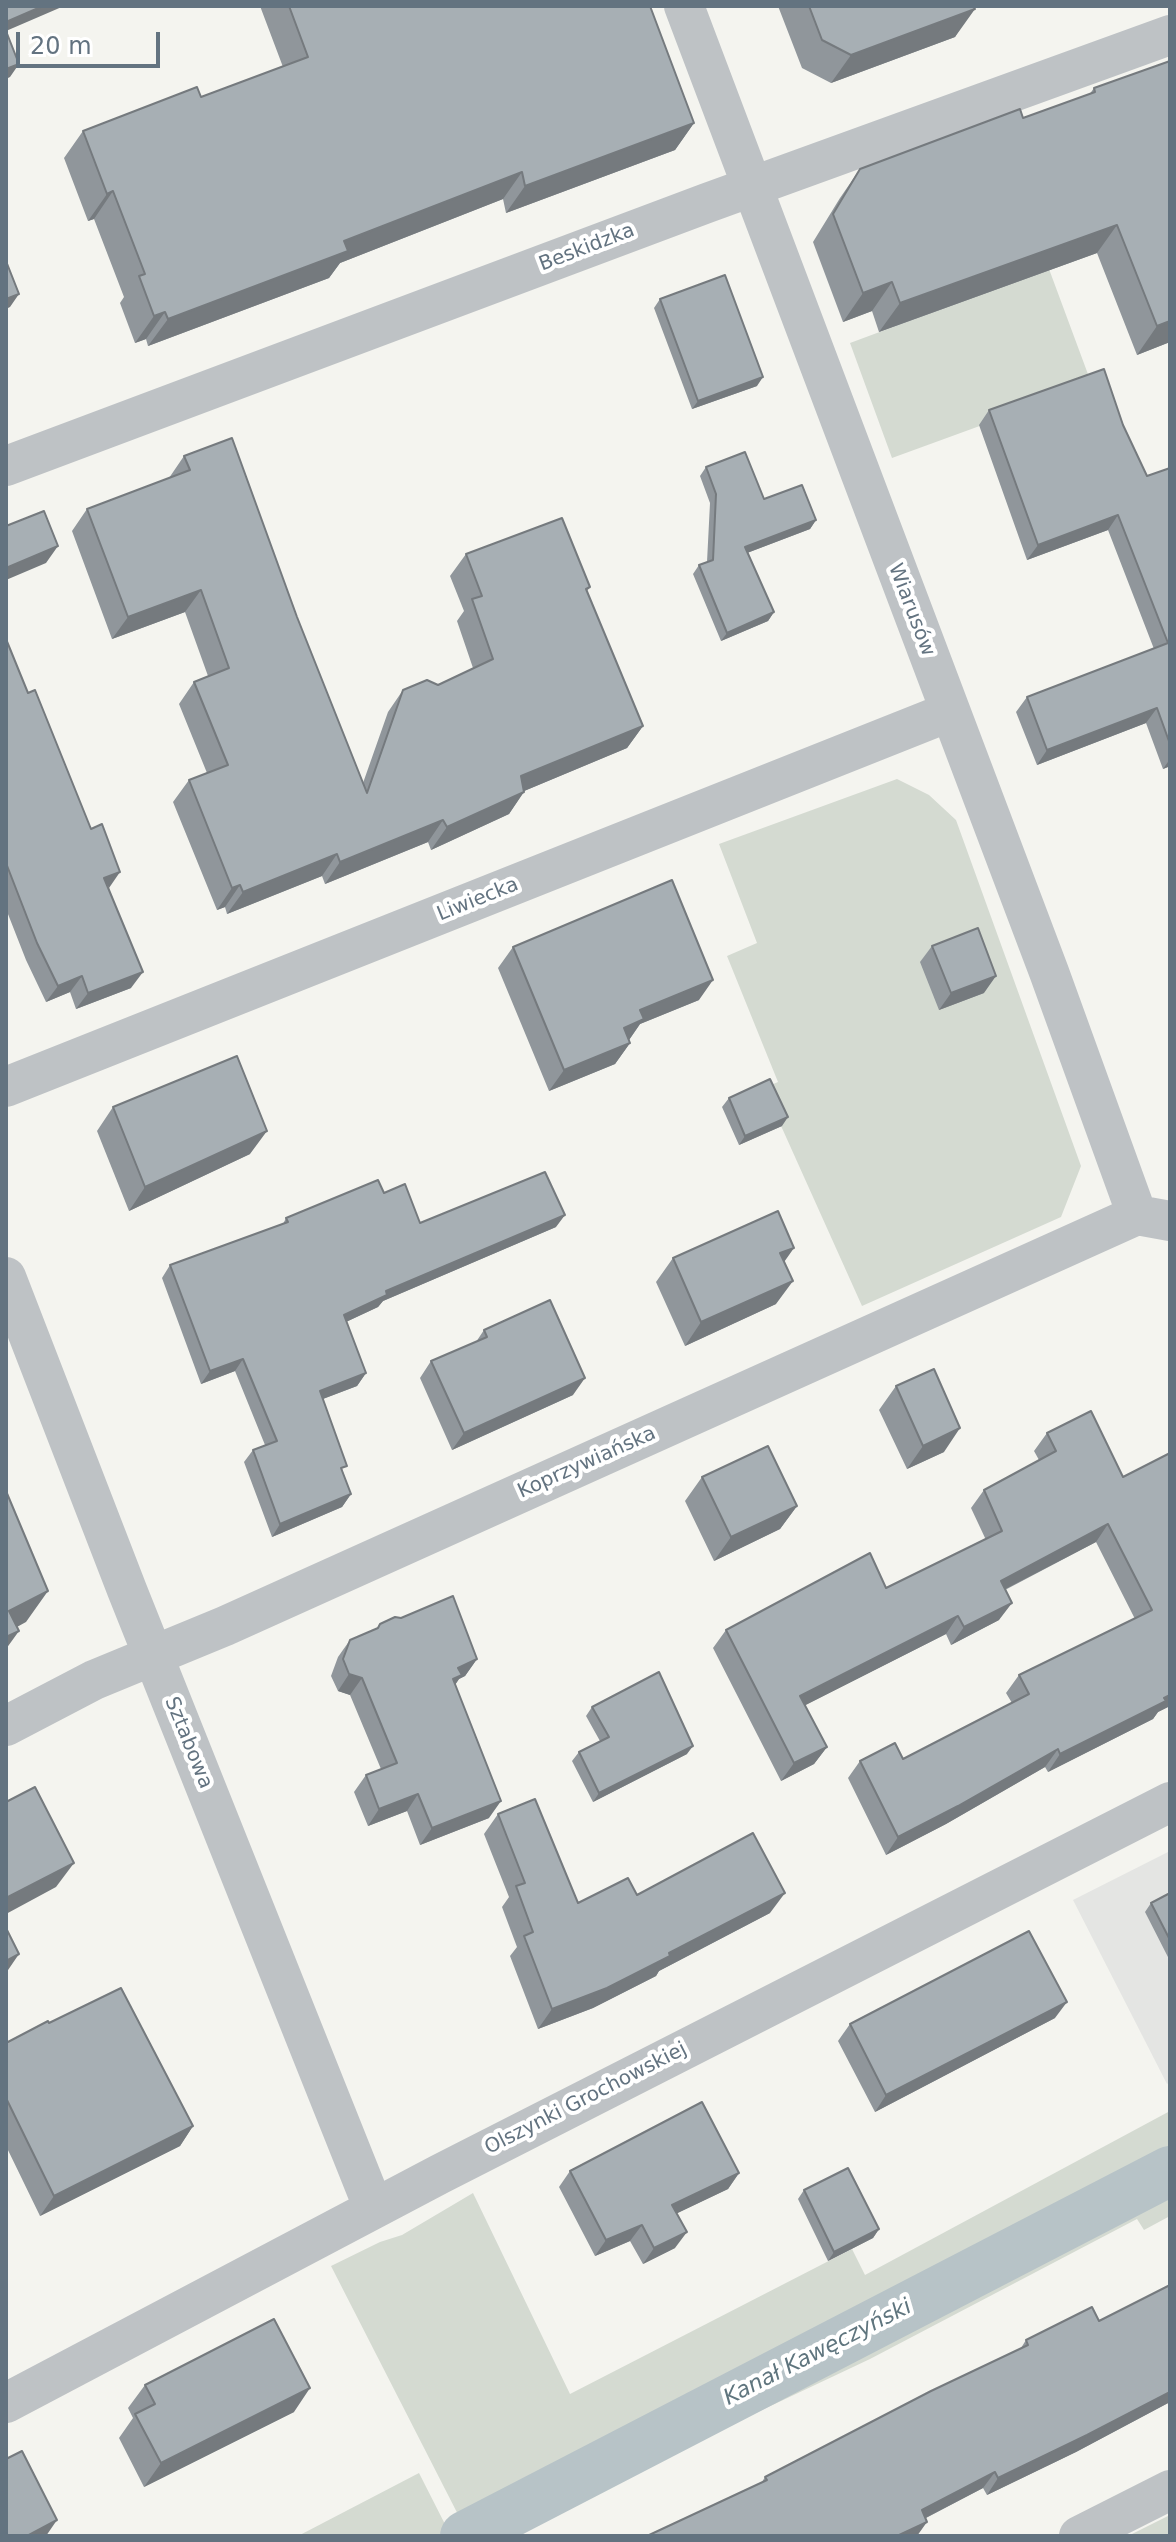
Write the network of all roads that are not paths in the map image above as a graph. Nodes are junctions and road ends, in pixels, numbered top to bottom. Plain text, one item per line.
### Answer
1 (684, 6) edge
2 (1170, 35) edge
3 (753, 187) junction
4 (6, 466) edge
5 (949, 712) junction
6 (6, 1087) edge
7 (1154, 1218) edge
8 (6, 1277) edge
9 (153, 1656) junction
10 (6, 1726) edge
11 (1170, 1802) edge
12 (374, 2209) junction
13 (6, 2403) edge
14 (1170, 2490) edge
15 (1079, 2536) edge

1 - 3 street, Wiarusów
2 - 3 street, Beskidzka
3 - 4 street, Beskidzka
3 - 5 street, Wiarusów
5 - 6 street, Liwiecka
5 - 7 street, Wiarusów
7 - 9 street, Koprzywiańska
8 - 9 street, Sztabowa
9 - 10 street, Koprzywiańska
9 - 12 street, Sztabowa
11 - 12 street, Olszynki Grochowskiej
12 - 13 street, Olszynki Grochowskiej
14 - 15 street

